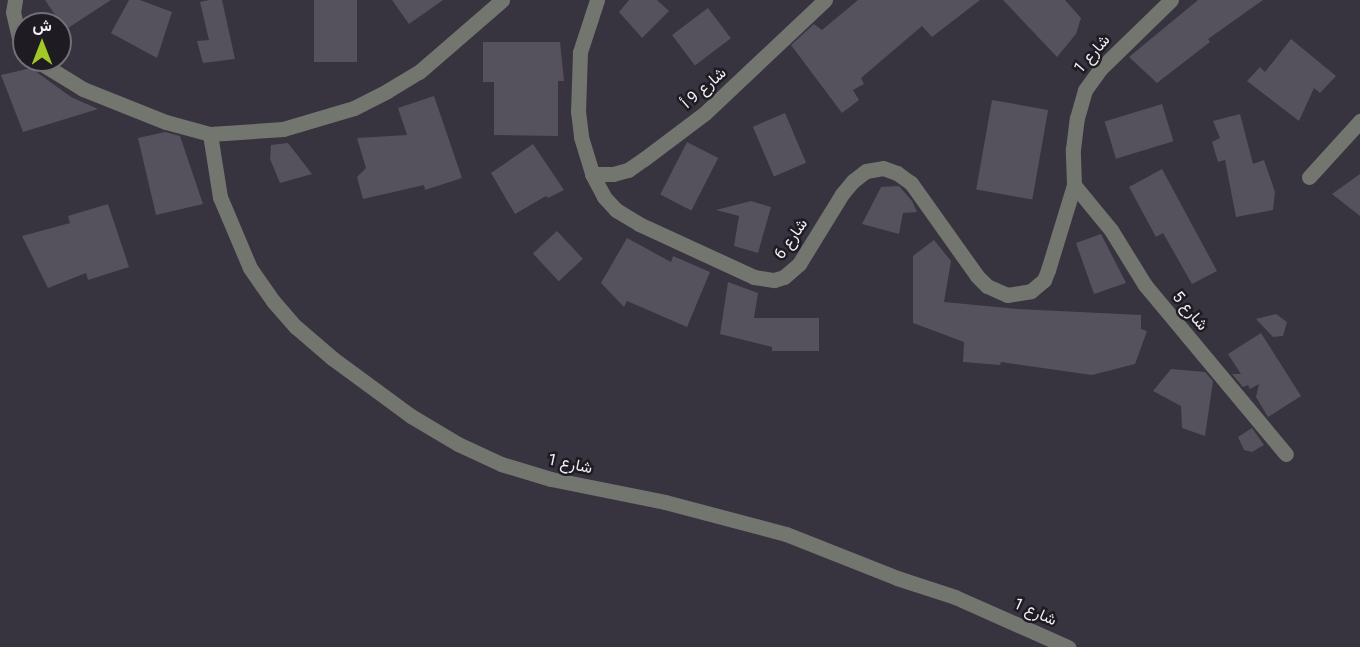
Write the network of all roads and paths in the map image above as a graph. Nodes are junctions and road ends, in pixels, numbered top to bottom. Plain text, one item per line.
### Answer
1 (501, 0) edge
2 (597, 0) edge
3 (825, 0) edge
4 (1170, 0) edge
5 (55, 72) edge
6 (1360, 121) edge
7 (210, 134) junction
8 (592, 174) junction
9 (1309, 177) dead end
10 (1074, 185) junction
11 (1286, 454) dead end
12 (1068, 647) edge

1 - 7 street
2 - 8 street, شارع 6
3 - 8 street, شارع 9 أ
4 - 10 street, شارع 1
5 - 7 street
6 - 9 street
7 - 12 street, شارع 1
8 - 10 street, شارع 6
10 - 11 street, شارع 5

